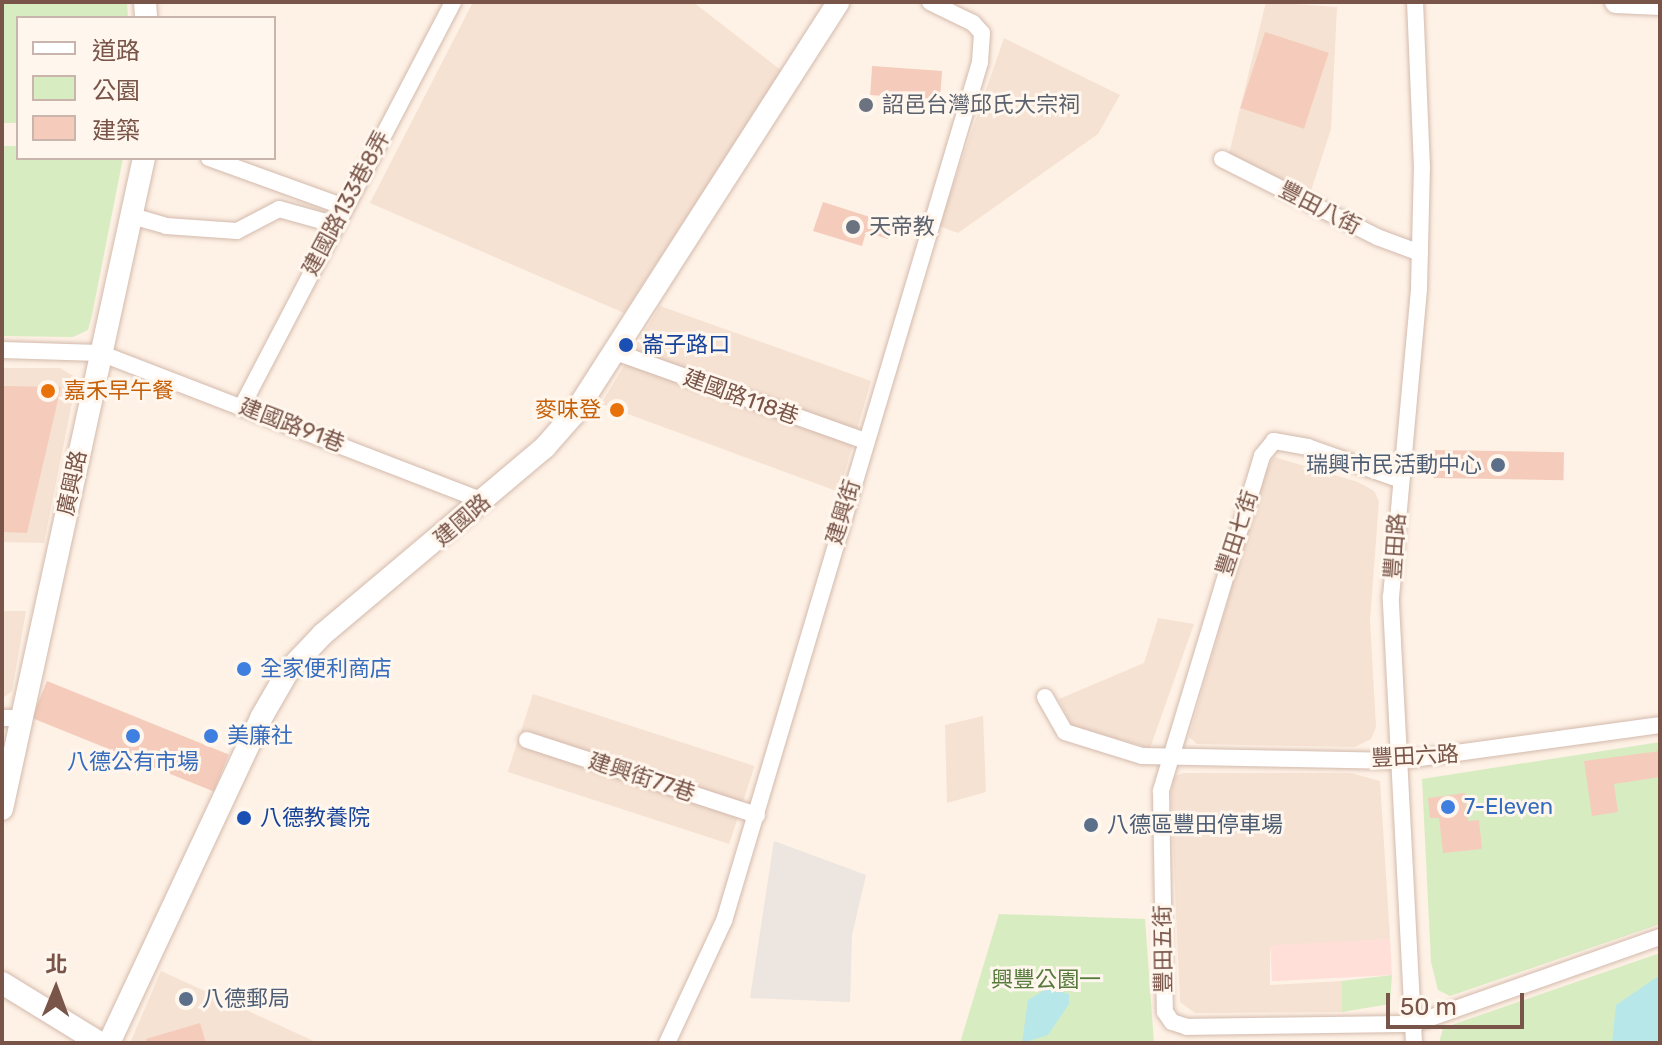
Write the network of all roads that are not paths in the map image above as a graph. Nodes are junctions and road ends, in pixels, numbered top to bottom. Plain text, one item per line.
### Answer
1 (453, 2) edge
2 (838, 2) edge
3 (930, 2) edge
4 (1415, 2) edge
5 (1616, 2) edge
6 (1660, 4) edge
7 (1222, 159) dead end
8 (144, 160) edge
9 (215, 160) edge
10 (344, 207) junction
11 (132, 216) junction
12 (333, 224) junction
13 (1420, 253) junction
14 (2, 350) edge
15 (100, 353) junction
16 (618, 353) junction
17 (242, 406) junction
18 (865, 441) junction
19 (1401, 480) junction
20 (483, 501) junction
21 (1045, 697) dead end
22 (12, 718) edge
23 (1660, 725) edge
24 (527, 740) dead end
25 (1168, 755) junction
26 (1398, 761) junction
27 (2, 809) edge
28 (757, 815) junction
29 (1660, 937) edge
30 (2, 983) edge
31 (1413, 1024) junction
32 (100, 1043) edge
33 (109, 1043) edge
34 (667, 1043) edge
35 (1414, 1043) edge

1 - 10 street, 建國路133巷8弄
2 - 16 street, 建國路
3 - 18 street, 建興街
4 - 13 street, 豐田路
5 - 6 street
7 - 13 street, 豐田八街
8 - 11 street, 廣興路
9 - 10 street
10 - 12 street, 建國路133巷8弄
11 - 12 street
11 - 15 street, 廣興路
12 - 17 street, 建國路133巷8弄
13 - 19 street, 豐田路
14 - 15 street, 建國路91巷
15 - 17 street, 建國路91巷
15 - 22 street, 廣興路
16 - 18 street, 建國路118巷
16 - 20 street, 建國路
17 - 20 street, 建國路91巷
18 - 28 street, 建興街
19 - 25 street, 豐田七街
19 - 26 street, 豐田路
20 - 33 street, 建國路
21 - 25 street, 豐田六路
22 - 27 street, 廣興路
23 - 26 street, 豐田六路
24 - 28 street, 建興街77巷
25 - 26 street, 豐田六路
25 - 31 street, 豐田五街
26 - 31 street, 豐田路
28 - 34 street, 建興街
29 - 31 street, 豐田五街
30 - 32 street
31 - 35 street, 豐田路

